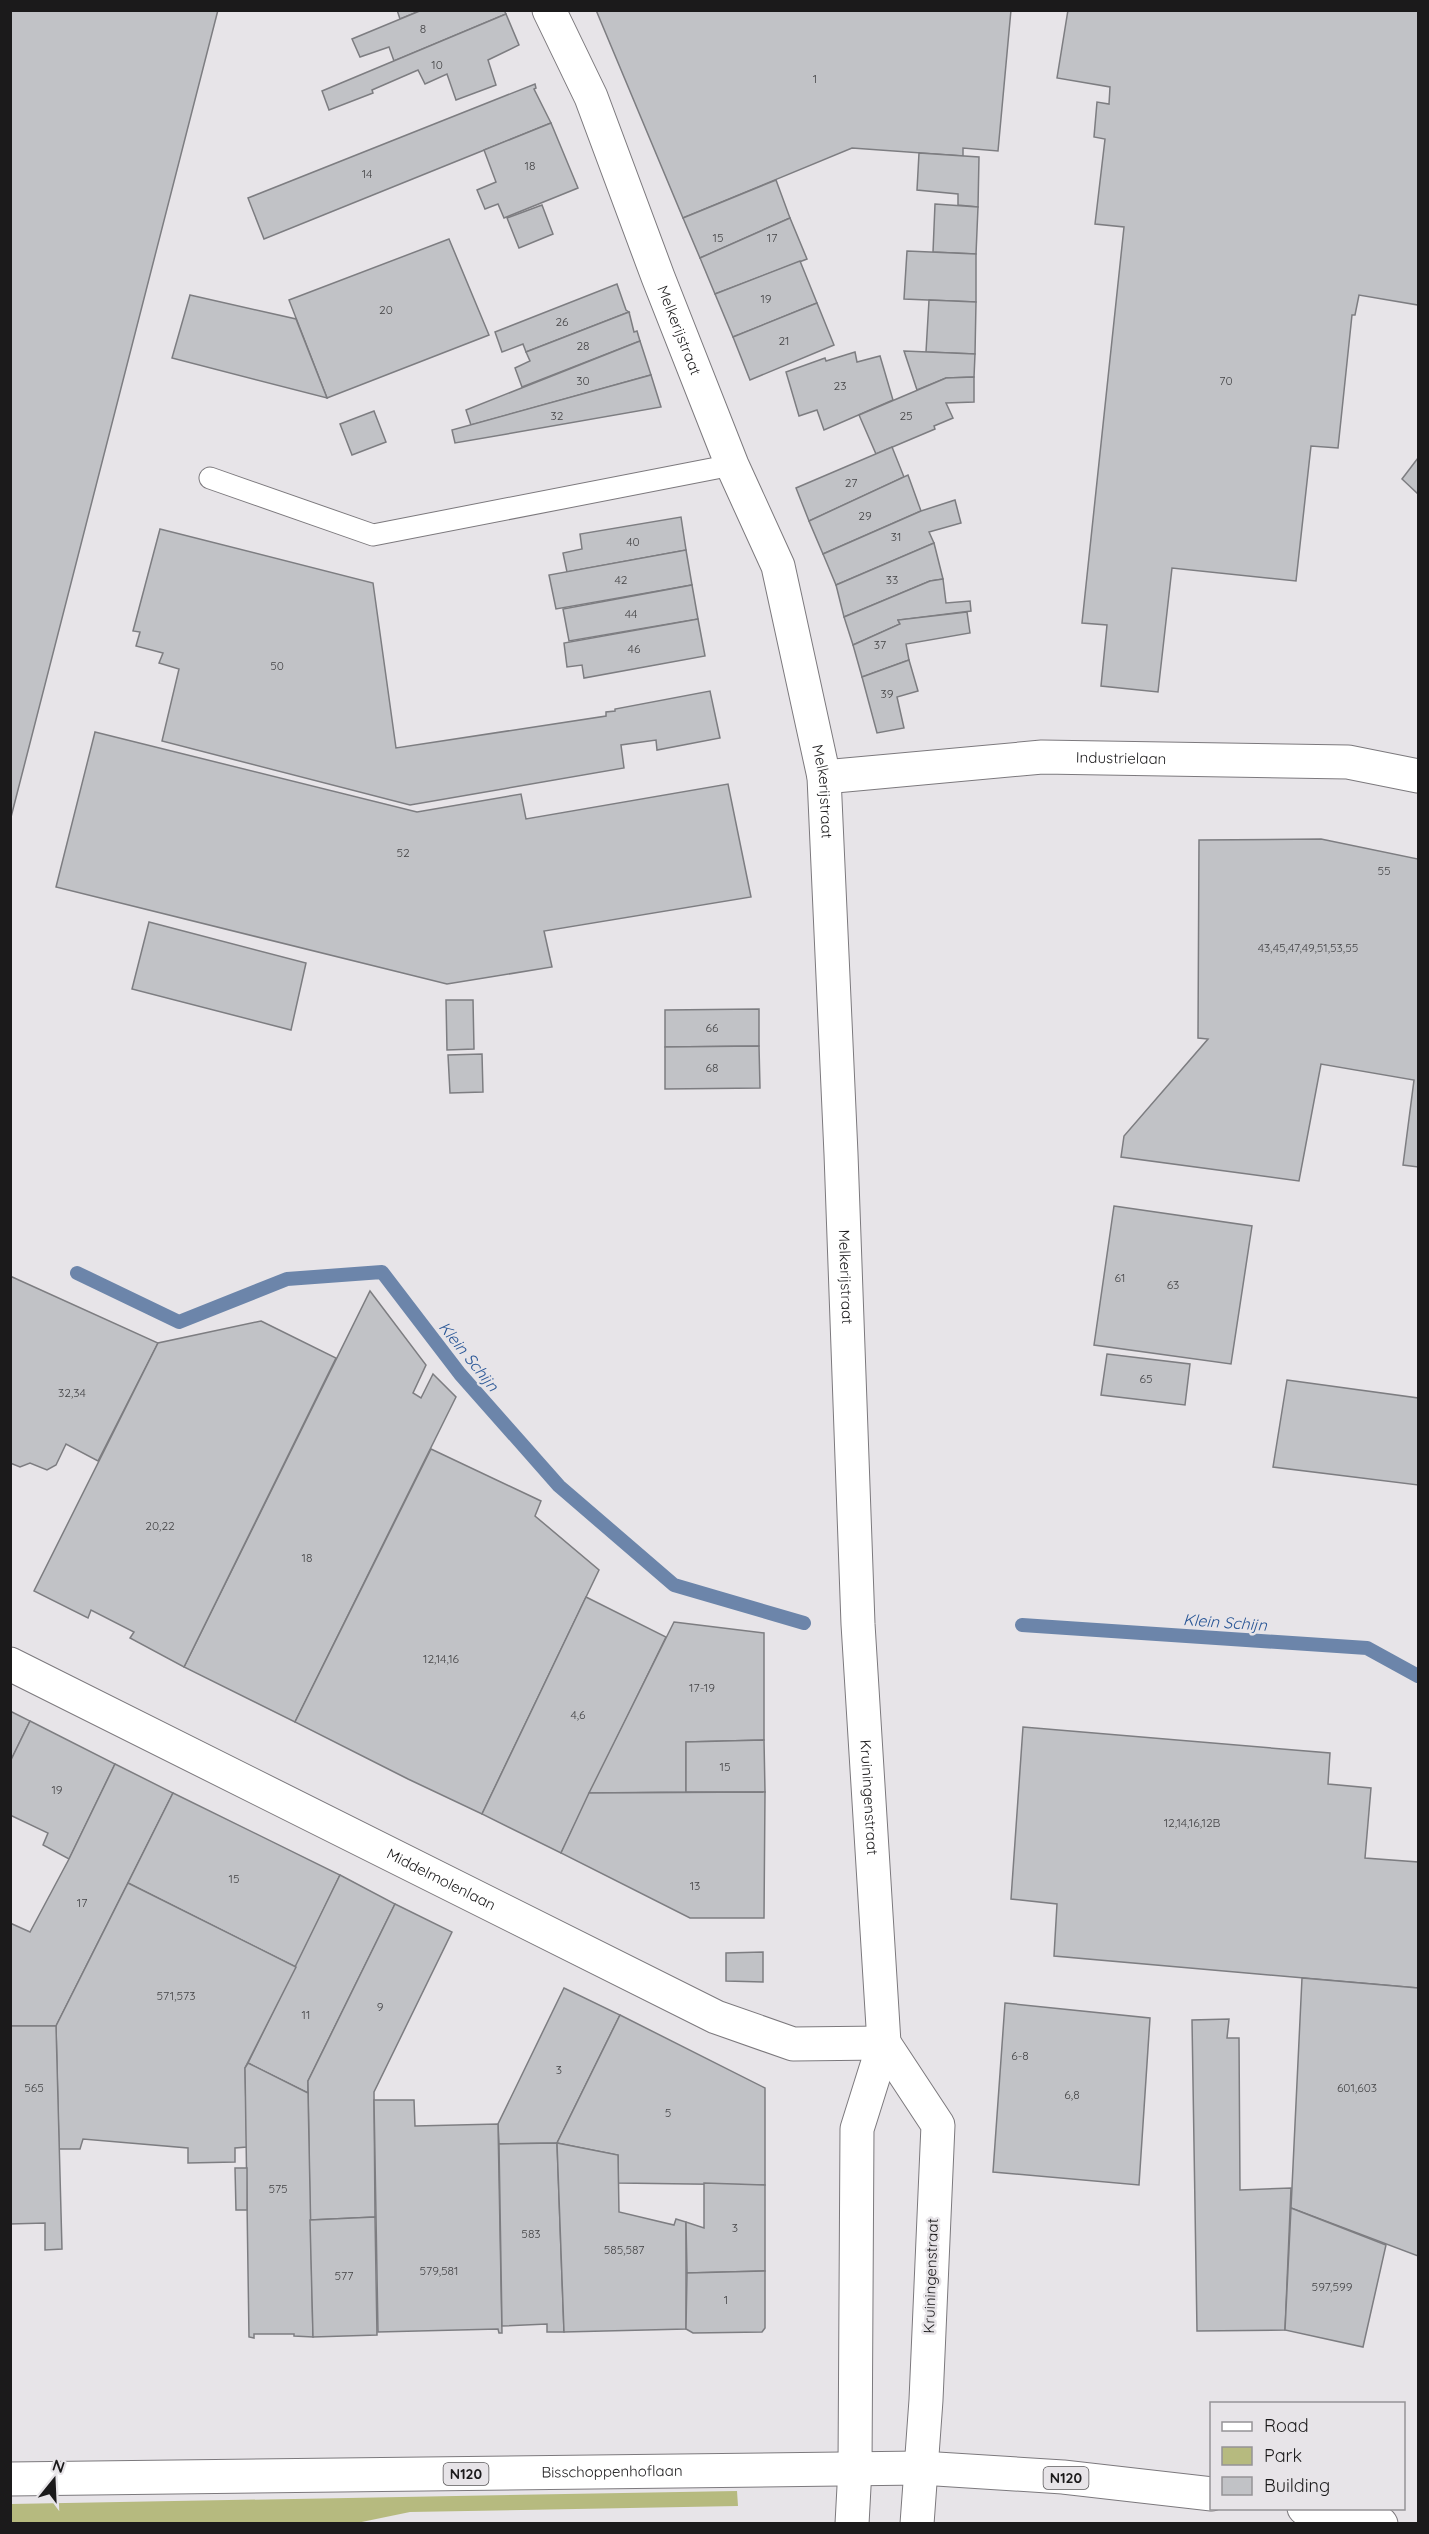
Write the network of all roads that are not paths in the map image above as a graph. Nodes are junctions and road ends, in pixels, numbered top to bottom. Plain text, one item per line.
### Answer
1 (549, 10) edge
2 (732, 465) junction
3 (210, 478) dead end
4 (1419, 776) edge
5 (824, 777) junction
6 (858, 1624) joint
7 (10, 1664) edge
8 (884, 2043) junction
9 (855, 2468) junction
10 (921, 2468) junction
11 (10, 2479) edge
12 (1210, 2494) edge
13 (1314, 2510) edge
14 (852, 2523) edge
15 (916, 2523) edge
16 (1381, 2523) edge

1 - 2 street, Melkerijstraat
2 - 3 lane
2 - 5 street, Melkerijstraat
4 - 5 street, Industrielaan
5 - 6 street, Melkerijstraat
6 - 8 street, Kruiningenstraat
7 - 8 street, Middelmolenlaan
8 - 9 street, Kruiningenstraat
8 - 10 street, Kruiningenstraat
9 - 10 street, Bisschoppenhoflaan / N120
9 - 11 street, Bisschoppenhoflaan / N120
9 - 14 street, Kruiningenstraat
10 - 12 street, Bisschoppenhoflaan / N120
10 - 15 street, Kruiningenstraat
13 - 16 street

